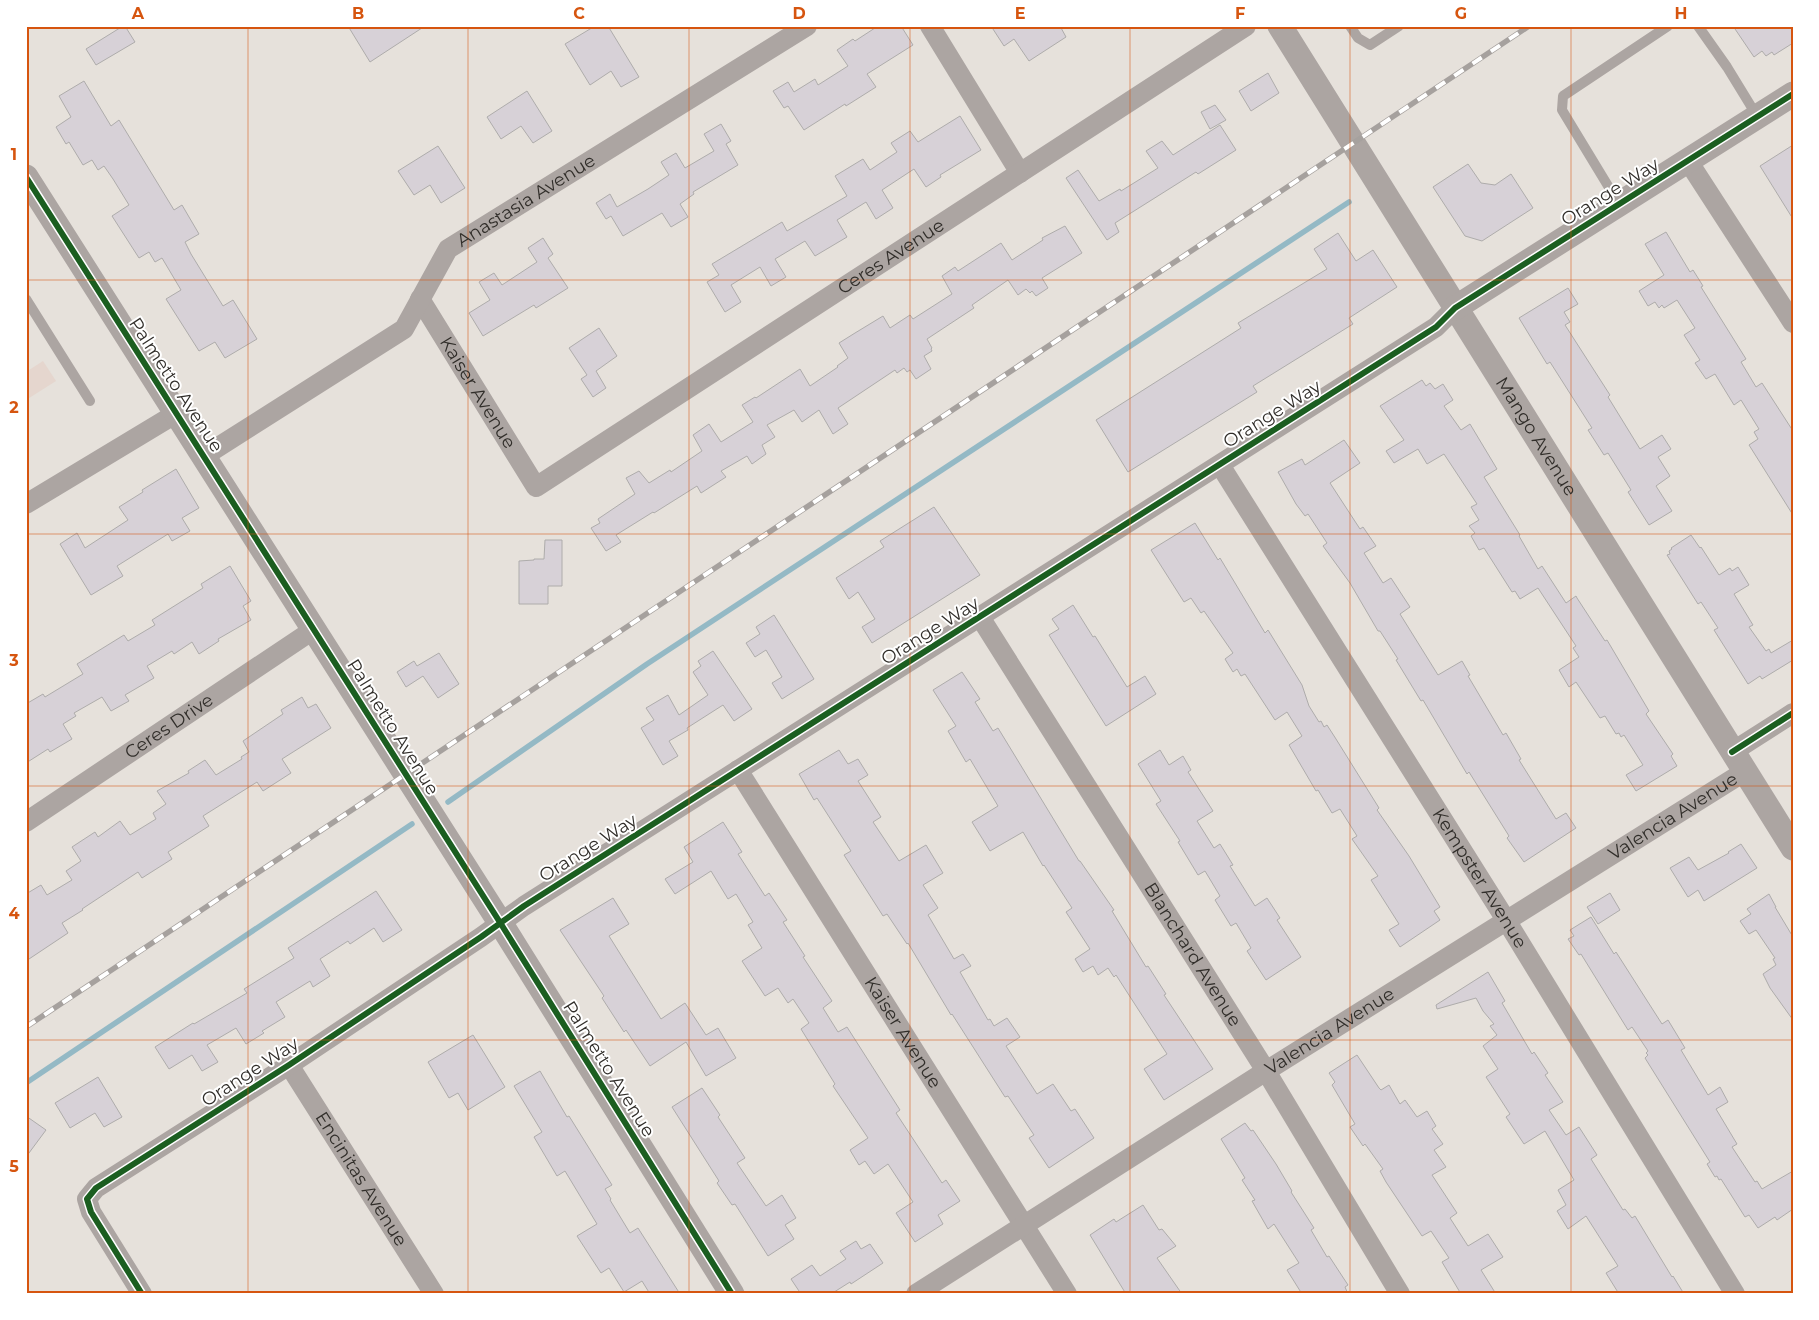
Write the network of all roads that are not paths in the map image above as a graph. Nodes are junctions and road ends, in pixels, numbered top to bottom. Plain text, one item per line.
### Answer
1 (807, 26) edge
2 (930, 26) edge
3 (1246, 26) edge
4 (1280, 26) edge
5 (1350, 26) edge
6 (1399, 26) edge
7 (1668, 26) edge
8 (1698, 26) edge
9 (1793, 94) edge
10 (1757, 117) junction
11 (1688, 160) junction
12 (1020, 173) junction
13 (26, 178) edge
14 (1620, 204) junction
15 (26, 299) edge
16 (420, 299) junction
17 (1455, 308) junction
18 (1793, 323) edge
19 (90, 401) dead end
20 (176, 413) junction
21 (204, 456) junction
22 (1220, 465) junction
23 (536, 487) joint
24 (26, 504) edge
25 (980, 617) junction
26 (313, 630) junction
27 (1793, 714) edge
28 (1738, 762) junction
29 (738, 770) junction
30 (26, 822) edge
31 (1793, 848) edge
32 (1506, 920) junction
33 (501, 924) junction
34 (289, 1065) junction
35 (1266, 1071) junction
36 (1023, 1224) junction
37 (142, 1294) edge
38 (434, 1294) edge
39 (732, 1294) edge
40 (916, 1294) edge
41 (1067, 1294) edge
42 (1400, 1294) edge
43 (1735, 1294) edge

1 - 16 street, Anastasia Avenue
2 - 12 street
3 - 12 street, Ceres Avenue
4 - 17 street, Mango Avenue
5 - 6 lane
7 - 14 lane
8 - 10 lane
9 - 10 street, Orange Way
10 - 11 street, Orange Way
11 - 14 street, Orange Way
11 - 18 street
12 - 23 street, Ceres Avenue
13 - 20 street, Palmetto Avenue
14 - 17 street, Orange Way
15 - 19 lane
16 - 21 street, Anastasia Avenue
16 - 23 street, Kaiser Avenue
17 - 22 street, Orange Way
17 - 28 street, Mango Avenue
20 - 21 street, Palmetto Avenue
20 - 24 street
21 - 26 street, Palmetto Avenue
22 - 25 street, Orange Way
22 - 32 street, Kempster Avenue
25 - 29 street, Orange Way
25 - 35 street, Blanchard Avenue
26 - 30 street, Ceres Drive
26 - 33 street, Palmetto Avenue
27 - 28 street, Valencia Avenue
28 - 31 street, Mango Avenue
28 - 32 street, Valencia Avenue
29 - 33 street, Orange Way
29 - 36 street, Kaiser Avenue
32 - 35 street, Valencia Avenue
32 - 43 street, Kempster Avenue
33 - 34 street, Orange Way
33 - 39 street, Palmetto Avenue
34 - 37 street, Orange Way
34 - 38 street, Encinitas Avenue
35 - 36 street, Valencia Avenue
35 - 42 street, Blanchard Avenue
36 - 40 street, Valencia Avenue
36 - 41 street, Kaiser Avenue

